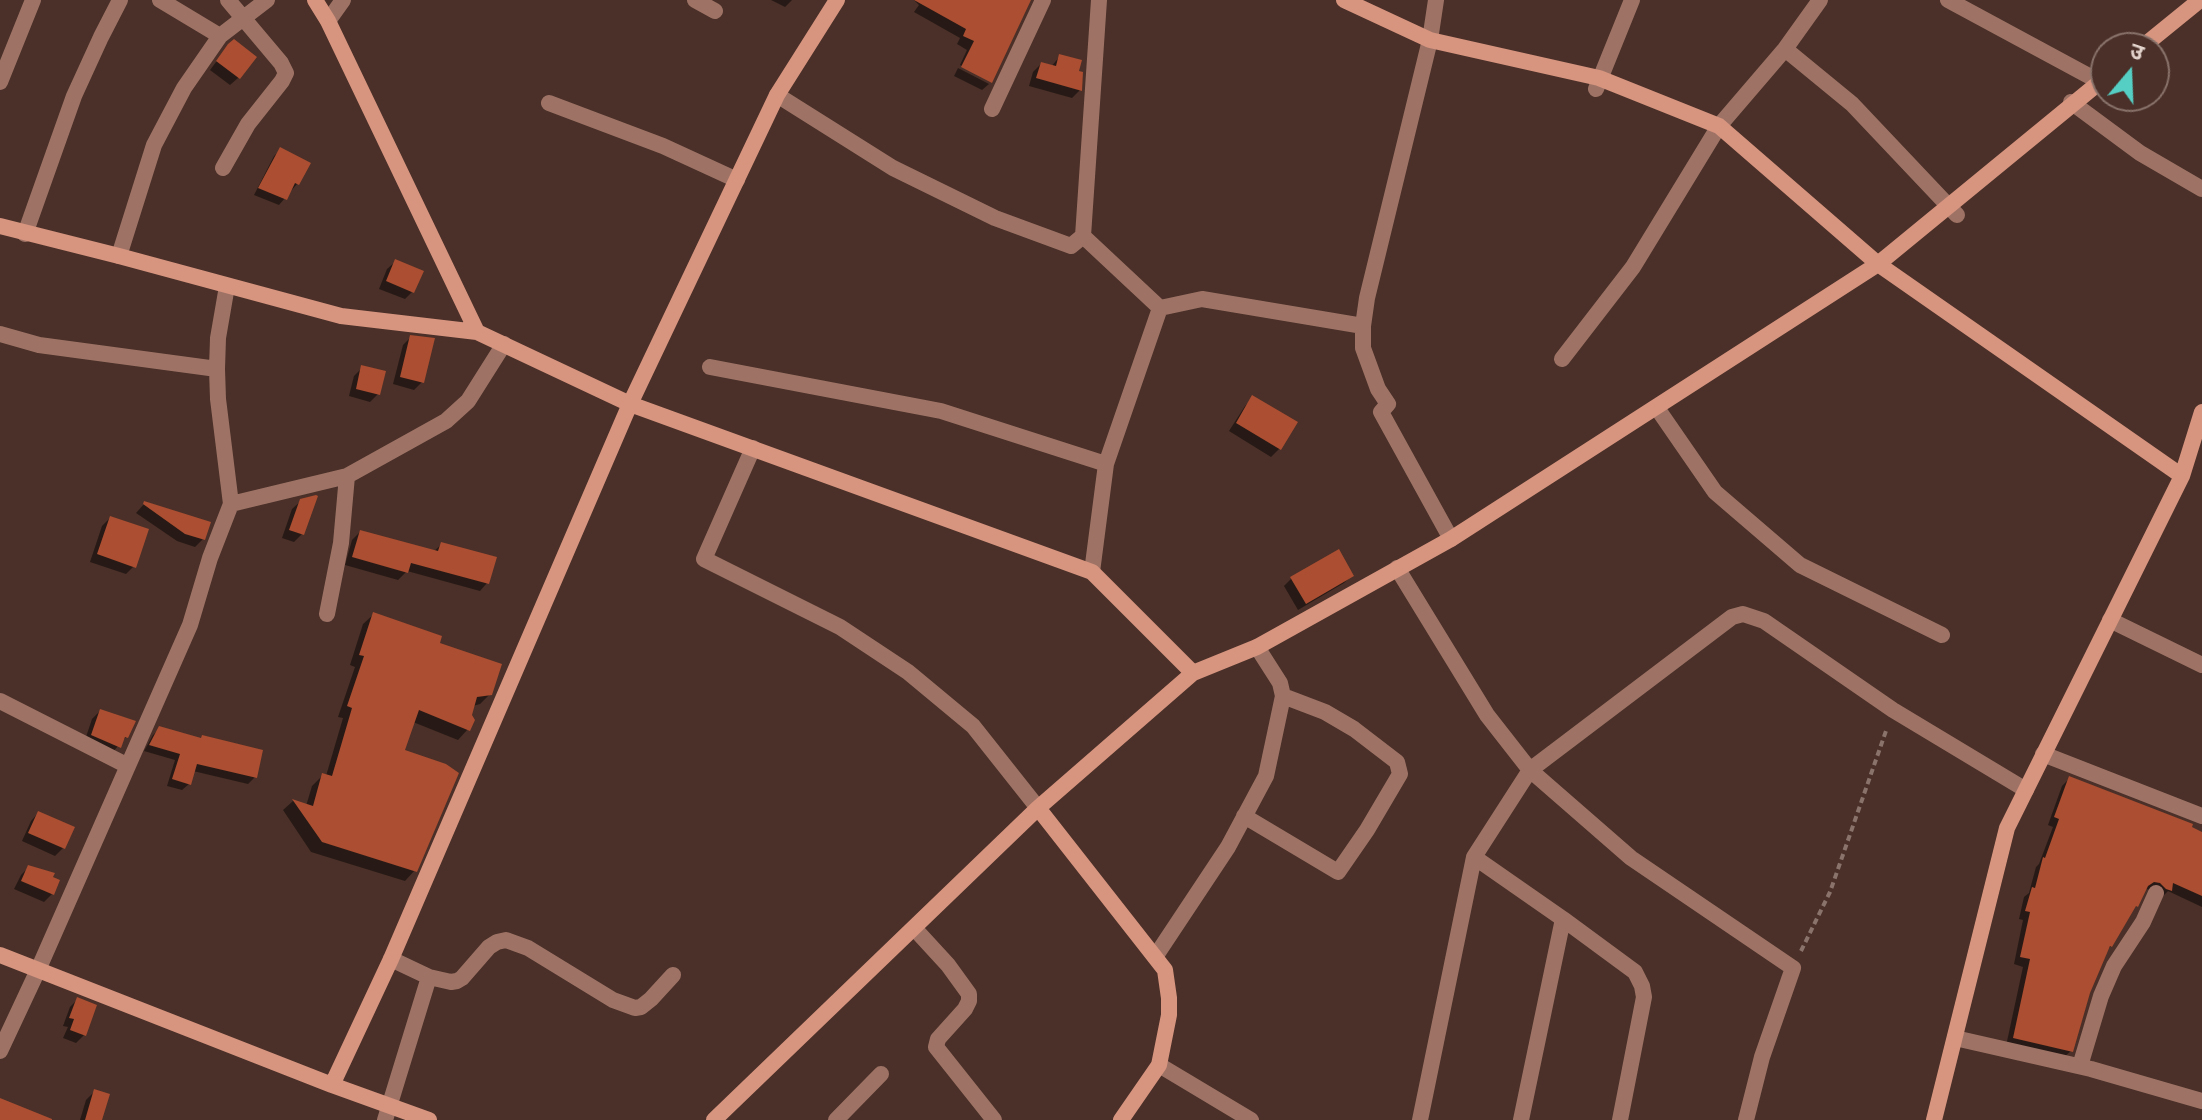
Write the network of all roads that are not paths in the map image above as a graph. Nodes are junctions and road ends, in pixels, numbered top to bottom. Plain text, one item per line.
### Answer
1 (33, 0) edge
2 (120, 0) edge
3 (160, 0) edge
4 (228, 0) edge
5 (267, 0) edge
6 (315, 0) edge
7 (343, 0) edge
8 (695, 0) edge
9 (837, 0) edge
10 (1043, 0) edge
11 (1099, 0) edge
12 (1344, 0) edge
13 (1436, 0) edge
14 (1632, 0) edge
15 (1820, 0) edge
16 (1948, 0) edge
17 (2200, 0) edge
18 (715, 11) dead end
19 (243, 19) junction
20 (328, 21) junction
21 (2161, 32) edge
22 (220, 36) junction
23 (1430, 40) junction
24 (1785, 49) junction
25 (2090, 73) edge
26 (0, 82) edge
27 (1598, 84) junction
28 (2090, 90) edge
29 (777, 95) junction
30 (2073, 102) junction
31 (549, 103) dead end
32 (992, 109) dead end
33 (1719, 126) junction
34 (223, 168) dead end
35 (737, 180) junction
36 (2202, 189) edge
37 (1954, 210) junction
38 (0, 226) edge
39 (25, 234) junction
40 (1083, 236) junction
41 (119, 256) junction
42 (1878, 264) junction
43 (227, 286) junction
44 (1160, 308) junction
45 (1363, 326) junction
46 (477, 332) junction
47 (0, 334) edge
48 (504, 344) junction
49 (1562, 359) dead end
50 (710, 367) dead end
51 (217, 369) junction
52 (630, 404) junction
53 (1657, 408) junction
54 (2202, 412) edge
55 (753, 448) junction
56 (1106, 464) junction
57 (347, 476) junction
58 (2182, 476) junction
59 (231, 504) junction
60 (1451, 539) junction
61 (1397, 568) junction
62 (1092, 572) junction
63 (327, 614) dead end
64 (2110, 620) junction
65 (1942, 635) dead end
66 (1257, 647) junction
67 (2202, 665) edge
68 (1193, 673) junction
69 (1283, 696) junction
70 (0, 701) edge
71 (2043, 754) junction
72 (128, 766) junction
73 (1530, 770) junction
74 (2026, 790) junction
75 (1038, 808) junction
76 (1244, 816) junction
77 (2202, 816) edge
78 (1474, 857) junction
79 (2156, 893) dead end
80 (1563, 919) junction
81 (914, 928) junction
82 (0, 955) edge
83 (1155, 957) junction
84 (391, 959) junction
85 (38, 970) junction
86 (673, 975) dead end
87 (429, 977) junction
88 (1955, 1038) junction
89 (0, 1051) edge
90 (1159, 1065) junction
91 (2080, 1066) junction
92 (881, 1074) dead end
93 (332, 1085) junction
94 (2202, 1101) edge
95 (388, 1113) edge
96 (429, 1120) edge
97 (714, 1120) edge
98 (836, 1120) edge
99 (994, 1120) edge
100 (1121, 1120) edge
101 (1251, 1120) edge
102 (1420, 1120) edge
103 (1521, 1120) edge
104 (1620, 1120) edge
105 (1746, 1120) edge
106 (1934, 1120) edge

1 - 26 street
2 - 39 street
3 - 22 street
4 - 19 street
5 - 19 street
6 - 20 street
7 - 20 street
8 - 18 street
9 - 29 street
10 - 32 street
11 - 40 street
12 - 23 street
13 - 23 street
14 - 27 street
15 - 24 street
16 - 25 street
17 - 21 street
19 - 22 street
19 - 34 street
20 - 46 street
22 - 41 street
23 - 27 street
23 - 45 street
24 - 33 street
24 - 37 street
27 - 33 street
28 - 30 street
29 - 35 street
29 - 40 street
30 - 36 street
30 - 37 street
31 - 35 street
33 - 42 street
33 - 49 street
35 - 52 street
37 - 42 street
38 - 39 street
39 - 41 street
40 - 44 street
41 - 43 street
42 - 53 street
42 - 58 street
43 - 46 street
43 - 51 street
44 - 45 street
44 - 56 street
45 - 60 street
46 - 48 street
47 - 51 street
48 - 52 street
48 - 57 street
50 - 56 street
51 - 59 street
52 - 55 street
52 - 84 street
53 - 60 street
53 - 65 street
54 - 58 street
55 - 62 street
55 - 75 street
56 - 62 street
57 - 59 street
57 - 63 street
58 - 64 street
59 - 72 street
60 - 61 street
61 - 66 street
61 - 73 street
62 - 68 street
64 - 67 street
64 - 71 street
66 - 68 street
66 - 69 street
68 - 75 street
69 - 76 street
69 - 76 street
70 - 72 street
71 - 74 street
71 - 77 street
72 - 85 street
73 - 74 street
73 - 78 street
73 - 105 street
74 - 88 street
75 - 81 street
75 - 83 street
76 - 83 street
78 - 80 street
78 - 102 street
79 - 91 street
80 - 103 street
80 - 104 street
81 - 97 street
81 - 99 street
82 - 85 street
83 - 90 street
84 - 87 street
84 - 93 street
85 - 89 street
85 - 93 street
86 - 87 street
87 - 95 street
88 - 91 street
88 - 106 street
90 - 100 street
90 - 101 street
91 - 94 street
92 - 98 street
93 - 95 street
95 - 96 street

